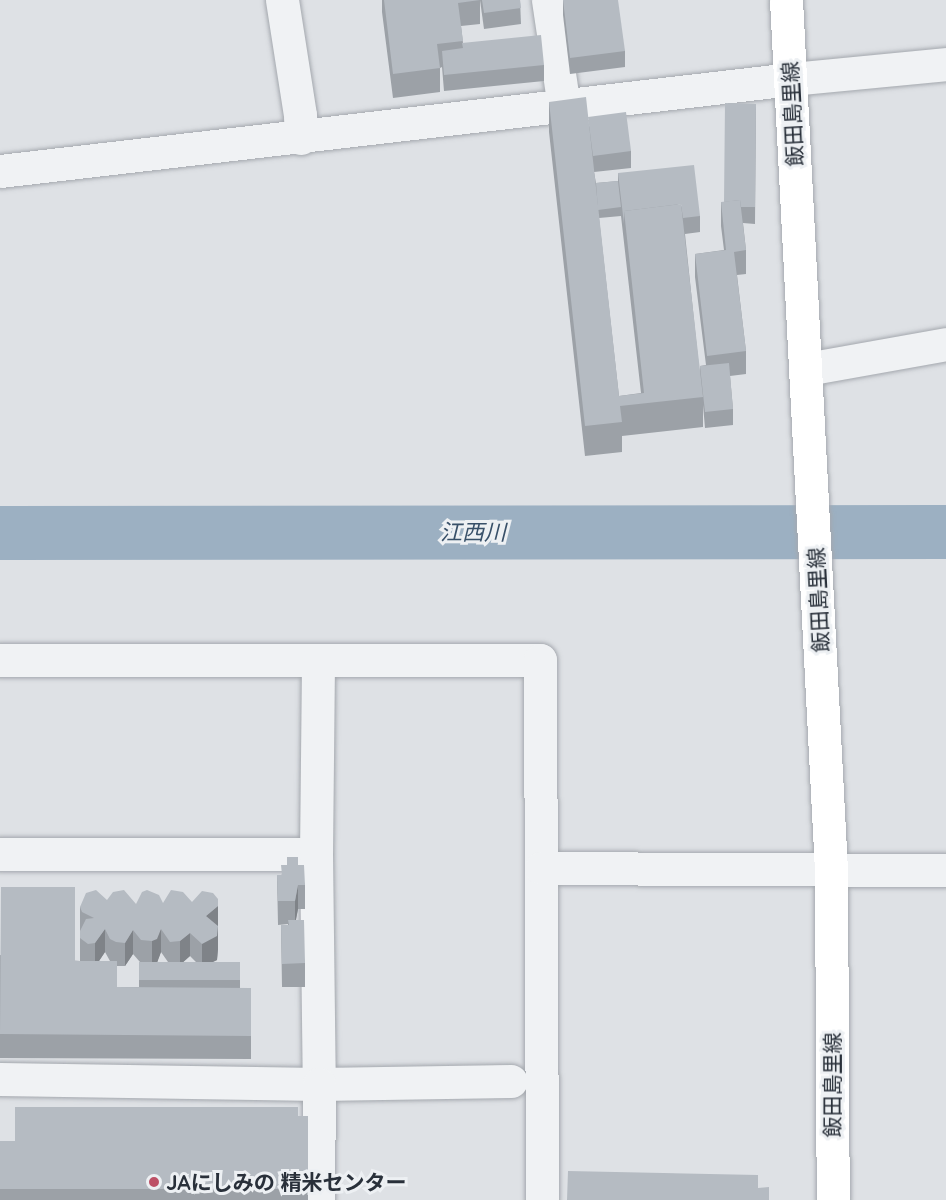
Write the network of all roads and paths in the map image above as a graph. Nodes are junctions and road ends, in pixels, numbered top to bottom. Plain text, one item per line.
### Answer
1 (282, 0) edge
2 (548, 0) edge
3 (786, 0) edge
4 (946, 64) edge
5 (791, 80) junction
6 (564, 107) junction
7 (301, 138) junction
8 (0, 171) edge
9 (946, 344) edge
10 (806, 369) junction
11 (0, 660) edge
12 (318, 660) junction
13 (0, 854) edge
14 (316, 854) junction
15 (541, 868) junction
16 (831, 869) junction
17 (946, 870) edge
18 (0, 1079) edge
19 (512, 1081) dead end
20 (318, 1084) junction
21 (318, 1200) edge
22 (542, 1200) edge
23 (833, 1200) edge

1 - 7 street
2 - 6 street
3 - 5 main road, 飯田島里線
4 - 5 street
5 - 6 street
5 - 10 main road, 飯田島里線
6 - 7 street
7 - 8 street
9 - 10 street
10 - 16 main road, 飯田島里線
11 - 12 street
12 - 14 street
12 - 15 street
13 - 14 street
14 - 20 street
15 - 16 street
15 - 22 street
16 - 17 street
16 - 23 main road, 飯田島里線
18 - 20 street
19 - 20 street
20 - 21 street

